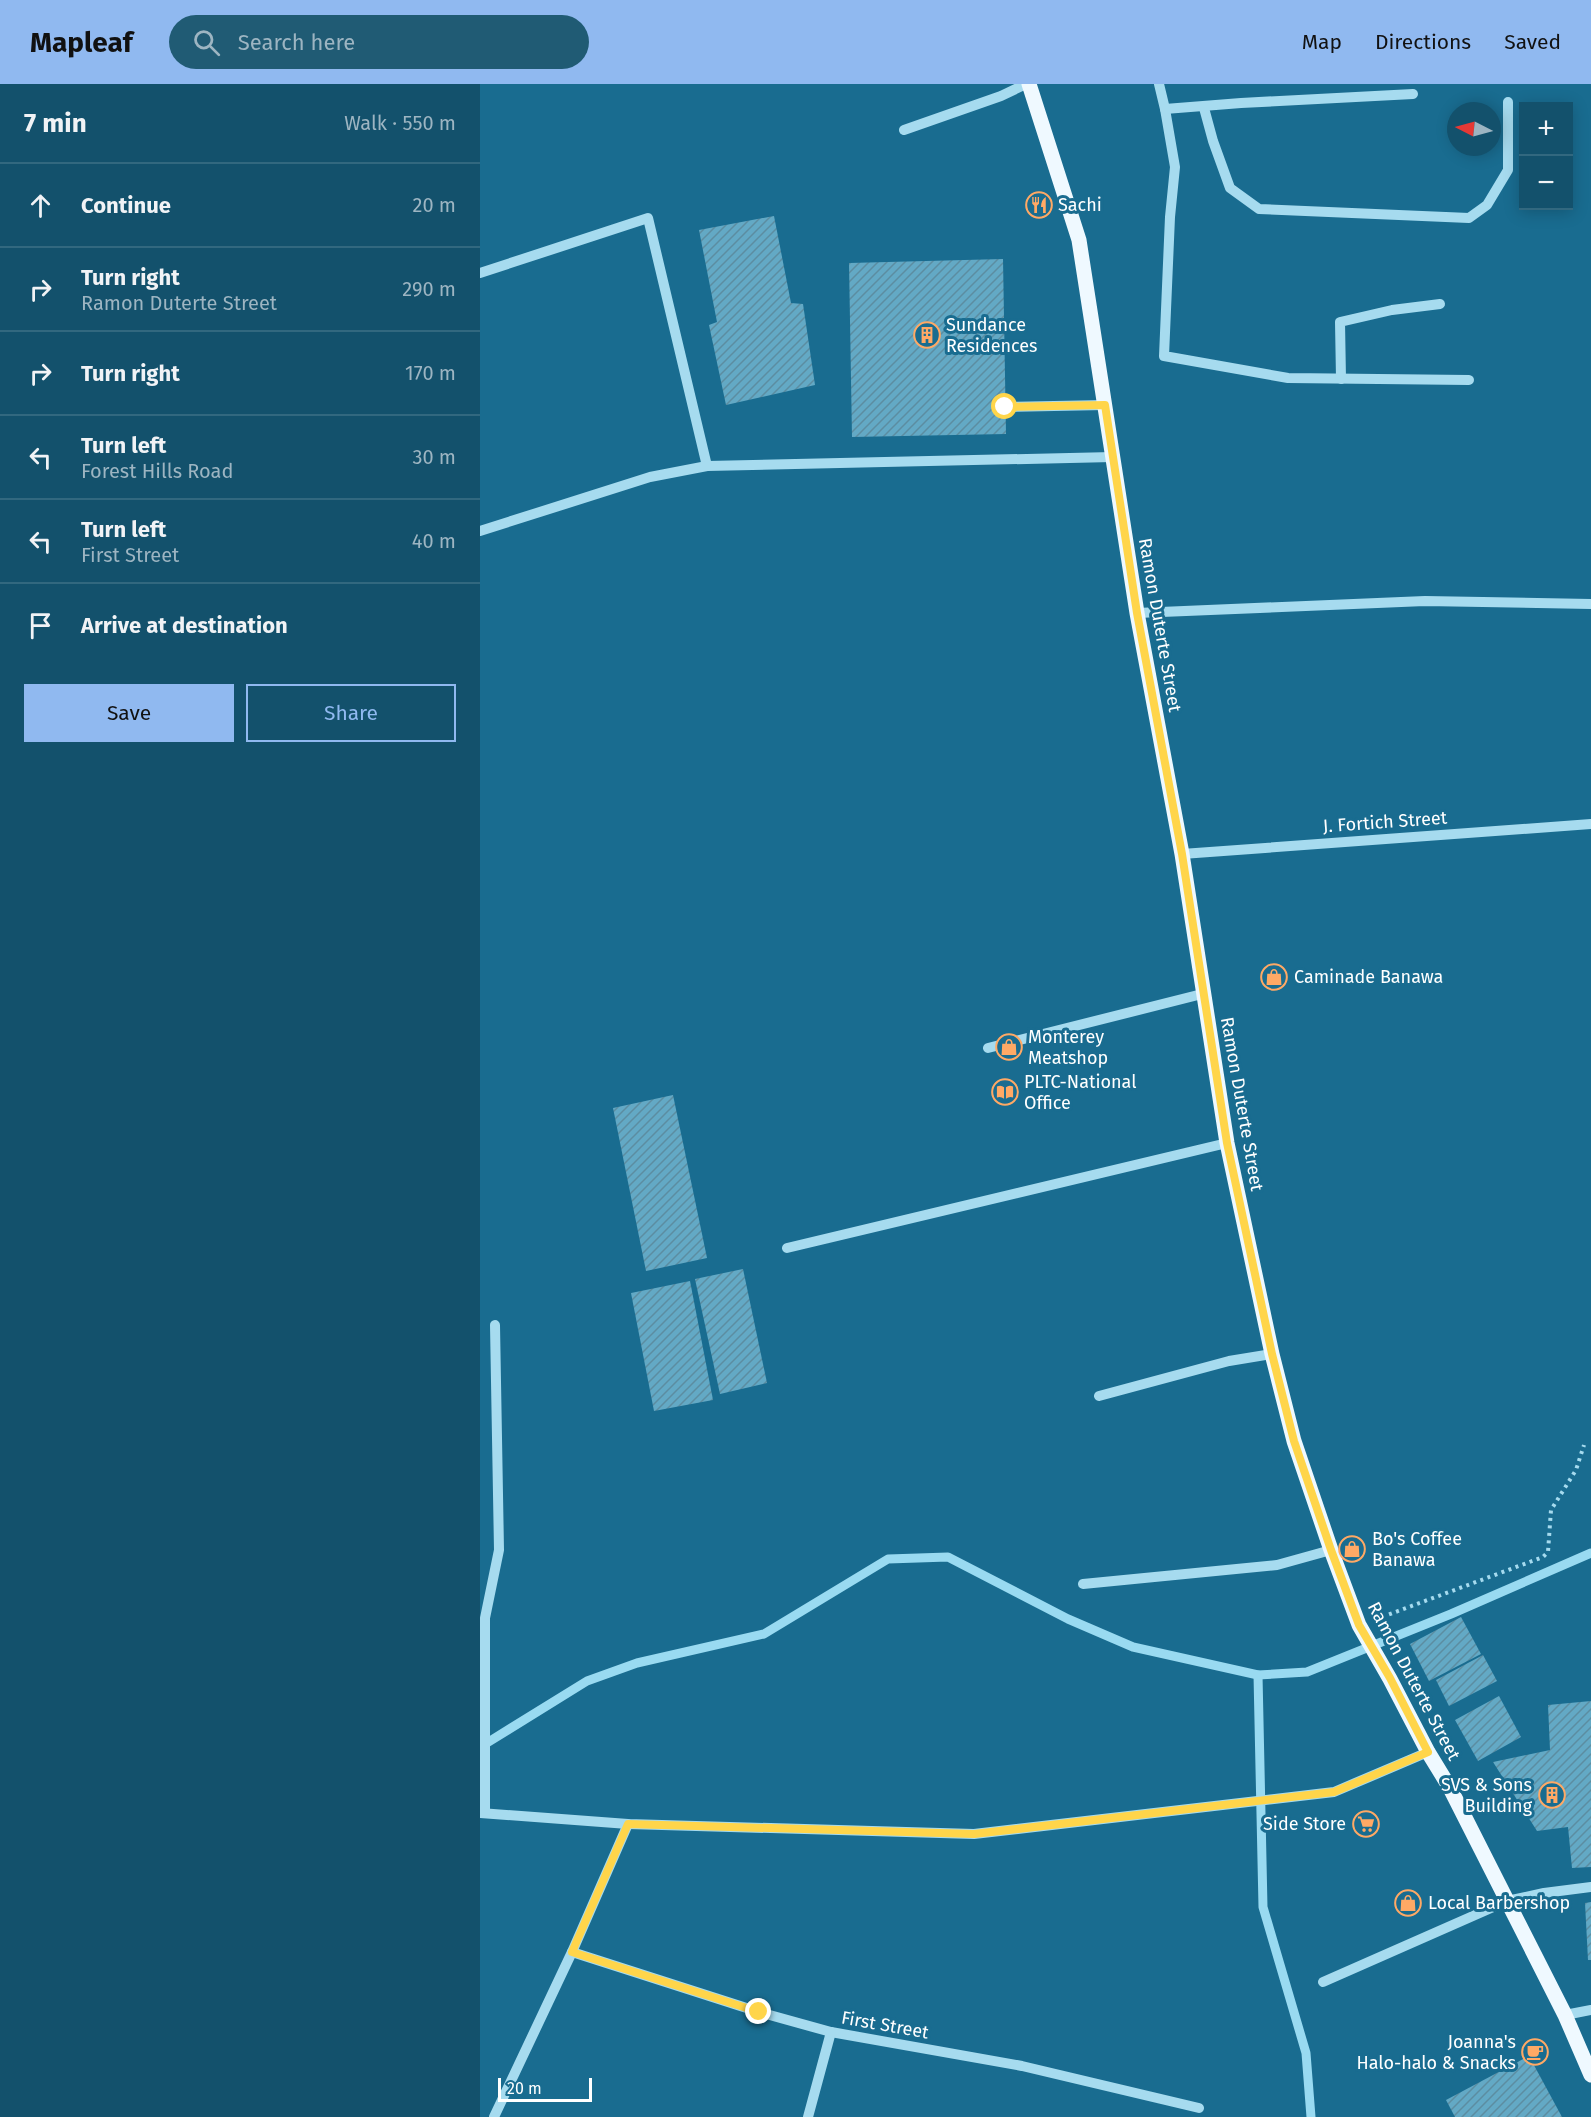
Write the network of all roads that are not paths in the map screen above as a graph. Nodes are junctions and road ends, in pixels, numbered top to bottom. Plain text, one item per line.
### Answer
1 (1028, 84) edge
2 (1159, 84) edge
3 (1413, 94) dead end
4 (1508, 102) dead end
5 (1204, 108) junction
6 (1166, 109) junction
7 (903, 130) dead end
8 (480, 273) edge
9 (1440, 304) dead end
10 (1341, 379) junction
11 (1469, 380) dead end
12 (1105, 405) junction
13 (1005, 407) dead end
14 (1113, 457) junction
15 (707, 466) junction
16 (480, 531) edge
17 (1591, 604) edge
18 (1137, 613) junction
19 (1591, 824) edge
20 (1182, 854) junction
21 (1202, 994) junction
22 (988, 1048) dead end
23 (1227, 1143) junction
24 (787, 1248) dead end
25 (495, 1324) dead end
26 (1272, 1354) junction
27 (1099, 1396) dead end
28 (1331, 1550) junction
29 (1083, 1584) dead end
30 (1428, 1752) junction
31 (482, 1813) edge
32 (628, 1824) junction
33 (1591, 1887) edge
34 (1507, 1901) junction
35 (572, 1952) junction
36 (1323, 1982) dead end
37 (1591, 2010) edge
38 (1565, 2015) junction
39 (831, 2032) junction
40 (1591, 2075) edge
41 (1199, 2108) dead end
42 (494, 2117) edge
43 (808, 2117) edge

1 - 7 street
1 - 12 main road, Ramon Duterte Street
2 - 6 street
3 - 5 street
4 - 5 street
5 - 6 street
6 - 10 street
8 - 15 street
9 - 10 street
10 - 11 street
12 - 13 street
12 - 14 main road, Ramon Duterte Street
14 - 15 street
14 - 18 main road, Ramon Duterte Street
15 - 16 street
17 - 18 street
18 - 20 main road, Ramon Duterte Street
19 - 20 street, J. Fortich Street
20 - 21 main road, Ramon Duterte Street
21 - 22 street
21 - 23 main road, Ramon Duterte Street
23 - 24 street
23 - 26 main road, Ramon Duterte Street
25 - 31 street
26 - 27 street
26 - 28 main road, Ramon Duterte Street
28 - 29 street
28 - 30 main road, Ramon Duterte Street
30 - 32 street
30 - 34 main road, Ramon Duterte Street
31 - 32 street
32 - 35 street
33 - 34 street
34 - 36 street
34 - 38 main road, Ramon Duterte Street
35 - 39 street, First Street
35 - 42 street
37 - 38 street
38 - 40 main road, Ramon Duterte Street
39 - 41 street, First Street
39 - 43 street

